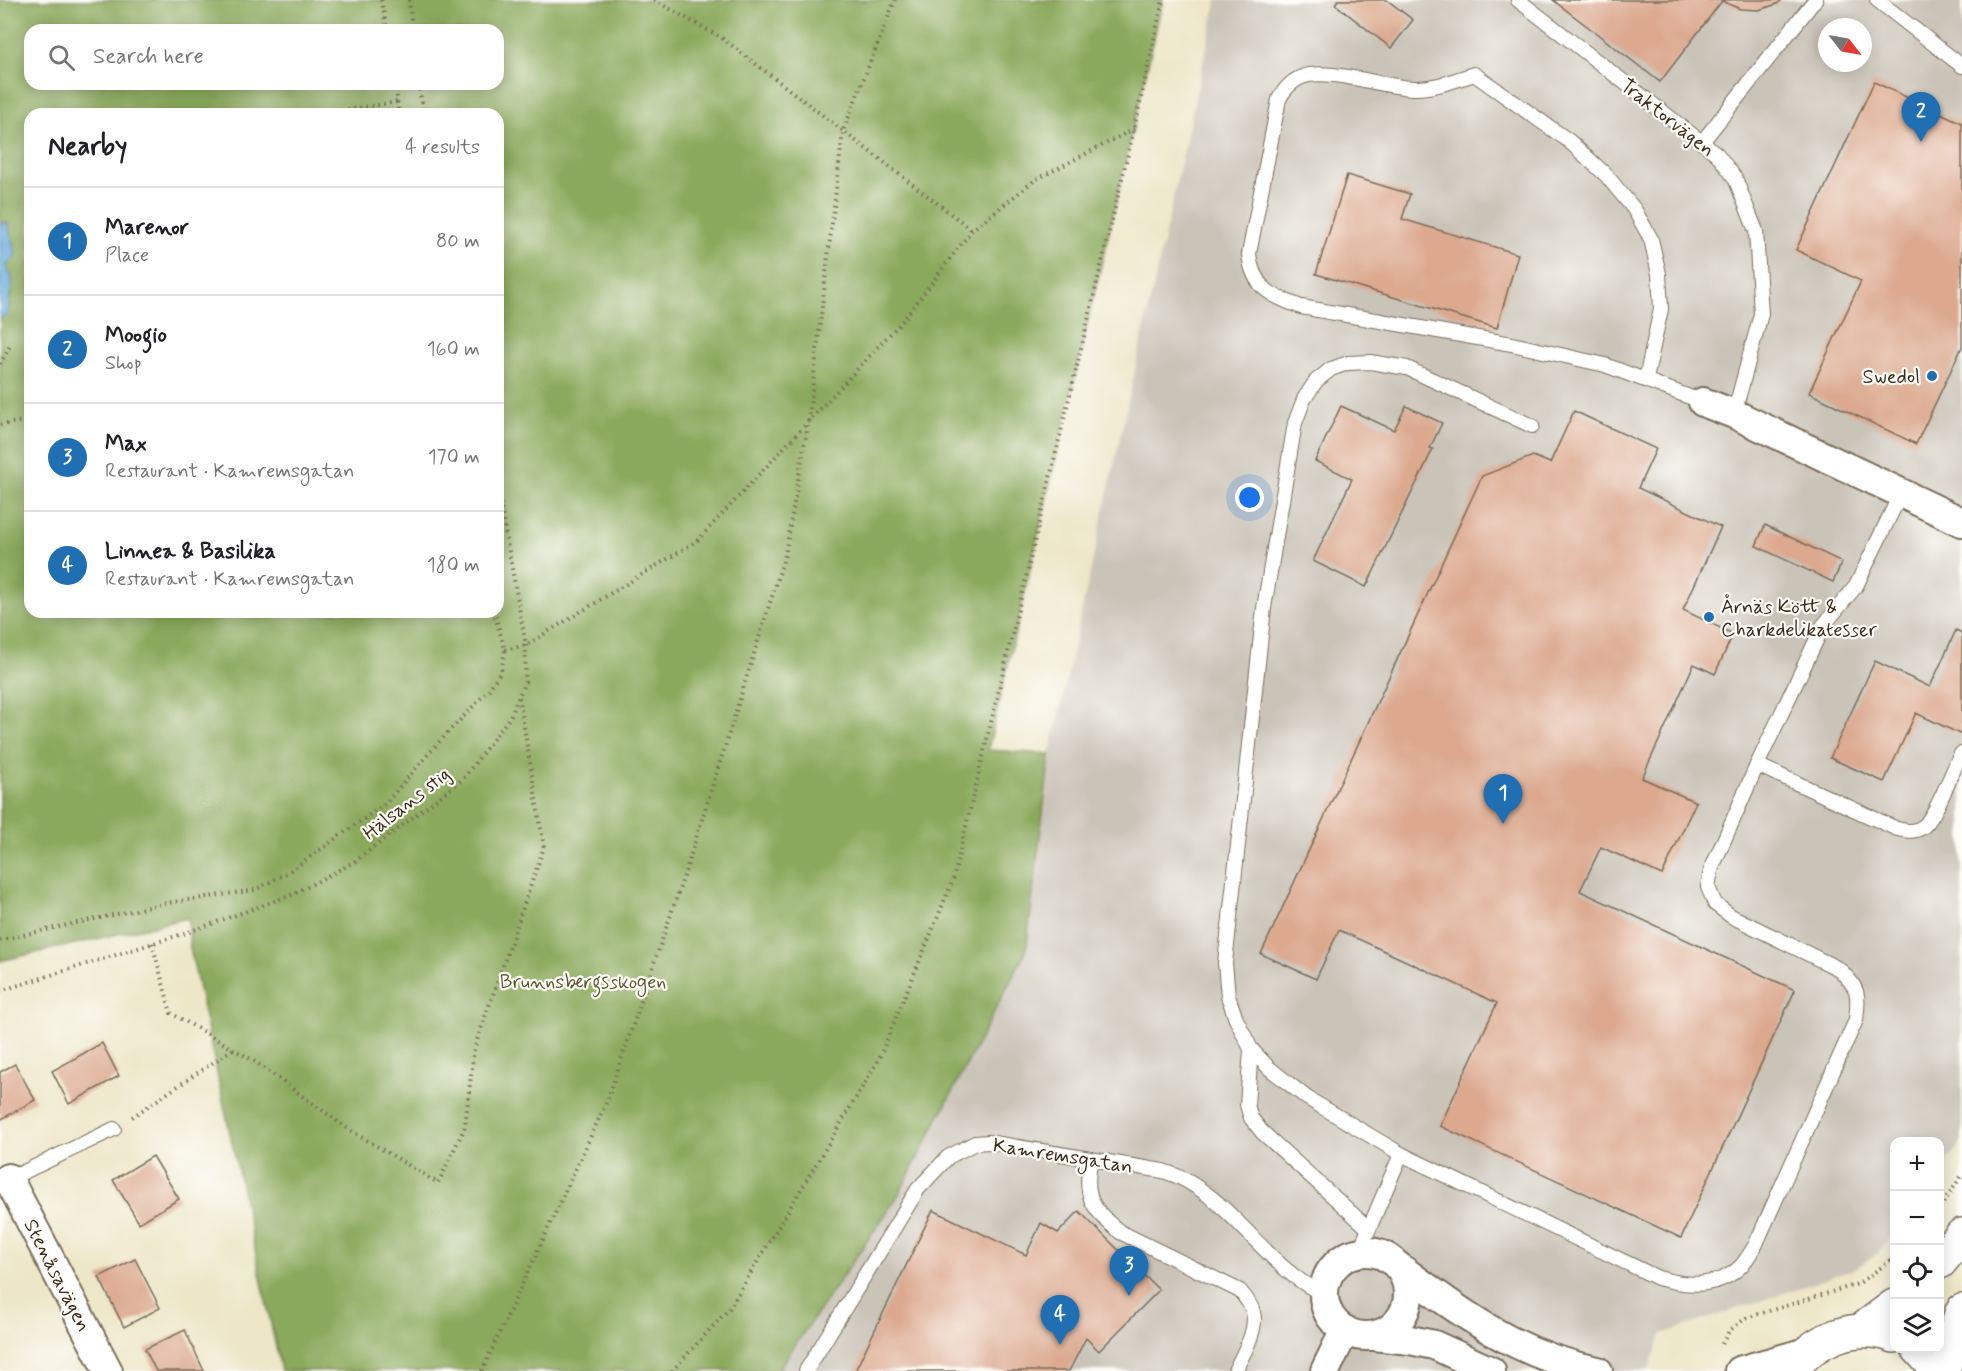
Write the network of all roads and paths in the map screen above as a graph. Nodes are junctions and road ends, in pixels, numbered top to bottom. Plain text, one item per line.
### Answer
1 (381, 0) edge
2 (409, 0) edge
3 (654, 0) edge
4 (895, 0) edge
5 (1163, 0) edge
6 (1518, 0) edge
7 (1815, 0) edge
8 (1877, 0) edge
9 (386, 24) edge
10 (411, 24) edge
11 (1962, 66) edge
12 (396, 90) edge
13 (419, 90) edge
14 (397, 102) junction
15 (358, 108) edge
16 (398, 108) edge
17 (423, 108) edge
18 (1134, 129) junction
19 (843, 131) junction
20 (1702, 142) junction
21 (972, 230) junction
22 (10, 346) dead end
23 (0, 364) edge
24 (1646, 379) junction
25 (1703, 402) joint
26 (1734, 414) junction
27 (24, 421) edge
28 (808, 424) junction
29 (0, 425) edge
30 (1532, 426) dead end
31 (1901, 493) junction
32 (1962, 522) edge
33 (504, 525) edge
34 (496, 618) edge
35 (526, 645) junction
36 (505, 650) junction
37 (519, 697) junction
38 (1960, 754) dead end
39 (1757, 765) junction
40 (0, 940) edge
41 (152, 943) junction
42 (0, 991) edge
43 (233, 1049) junction
44 (1251, 1049) junction
45 (114, 1129) joint
46 (1401, 1154) junction
47 (1091, 1159) junction
48 (1962, 1175) edge
49 (4, 1182) edge
50 (1944, 1202) edge
51 (1962, 1235) edge
52 (1364, 1240) junction
53 (1944, 1257) edge
54 (1890, 1261) edge
55 (1399, 1267) junction
56 (1324, 1294) junction
57 (1890, 1309) edge
58 (1962, 1311) edge
59 (1345, 1330) junction
60 (1862, 1330) junction
61 (1890, 1335) edge
62 (1374, 1336) junction
63 (1719, 1348) dead end
64 (1923, 1353) edge
65 (1799, 1362) edge
66 (108, 1371) edge
67 (482, 1371) edge
68 (672, 1371) edge
69 (806, 1371) edge
70 (1234, 1371) edge
71 (1325, 1371) edge
72 (1491, 1371) edge
73 (1598, 1371) edge
74 (1739, 1371) edge
75 (1941, 1371) edge

1 - 9 path
2 - 10 path
3 - 19 path
4 - 19 path
5 - 18 path
6 - 20 lane, Traktorvägen
7 - 20 lane
8 - 11 lane
12 - 14 path
13 - 17 path
14 - 15 path
14 - 16 path
18 - 21 path
18 - 68 path
19 - 21 path
19 - 28 path
20 - 26 lane, Traktorvägen
21 - 28 path
22 - 23 path
24 - 24 lane
24 - 25 lane
25 - 26 street
26 - 31 street
27 - 29 path
28 - 35 path
28 - 67 path
30 - 44 lane
31 - 32 street
31 - 39 lane
33 - 35 path, Hälsans stig
34 - 36 path
35 - 36 path
35 - 37 path, Hälsans stig
36 - 40 path
37 - 41 path, Hälsans stig
37 - 43 path
38 - 39 lane
39 - 46 lane
41 - 42 path, Hälsans stig
41 - 43 path
43 - 45 path
44 - 46 lane
44 - 52 lane
45 - 49 lane
46 - 52 lane
47 - 56 lane, Kamremsgatan
47 - 69 lane, Kamremsgatan
47 - 70 lane
48 - 50 path
49 - 66 street, Stenåsavägen
51 - 53 main road
52 - 55 street
52 - 56 street
54 - 63 path
55 - 62 street
55 - 73 street
56 - 59 street
57 - 60 main road
58 - 75 main road
59 - 62 street
59 - 71 street
60 - 61 main road
60 - 65 main road
62 - 72 street
64 - 75 main road
65 - 74 street

